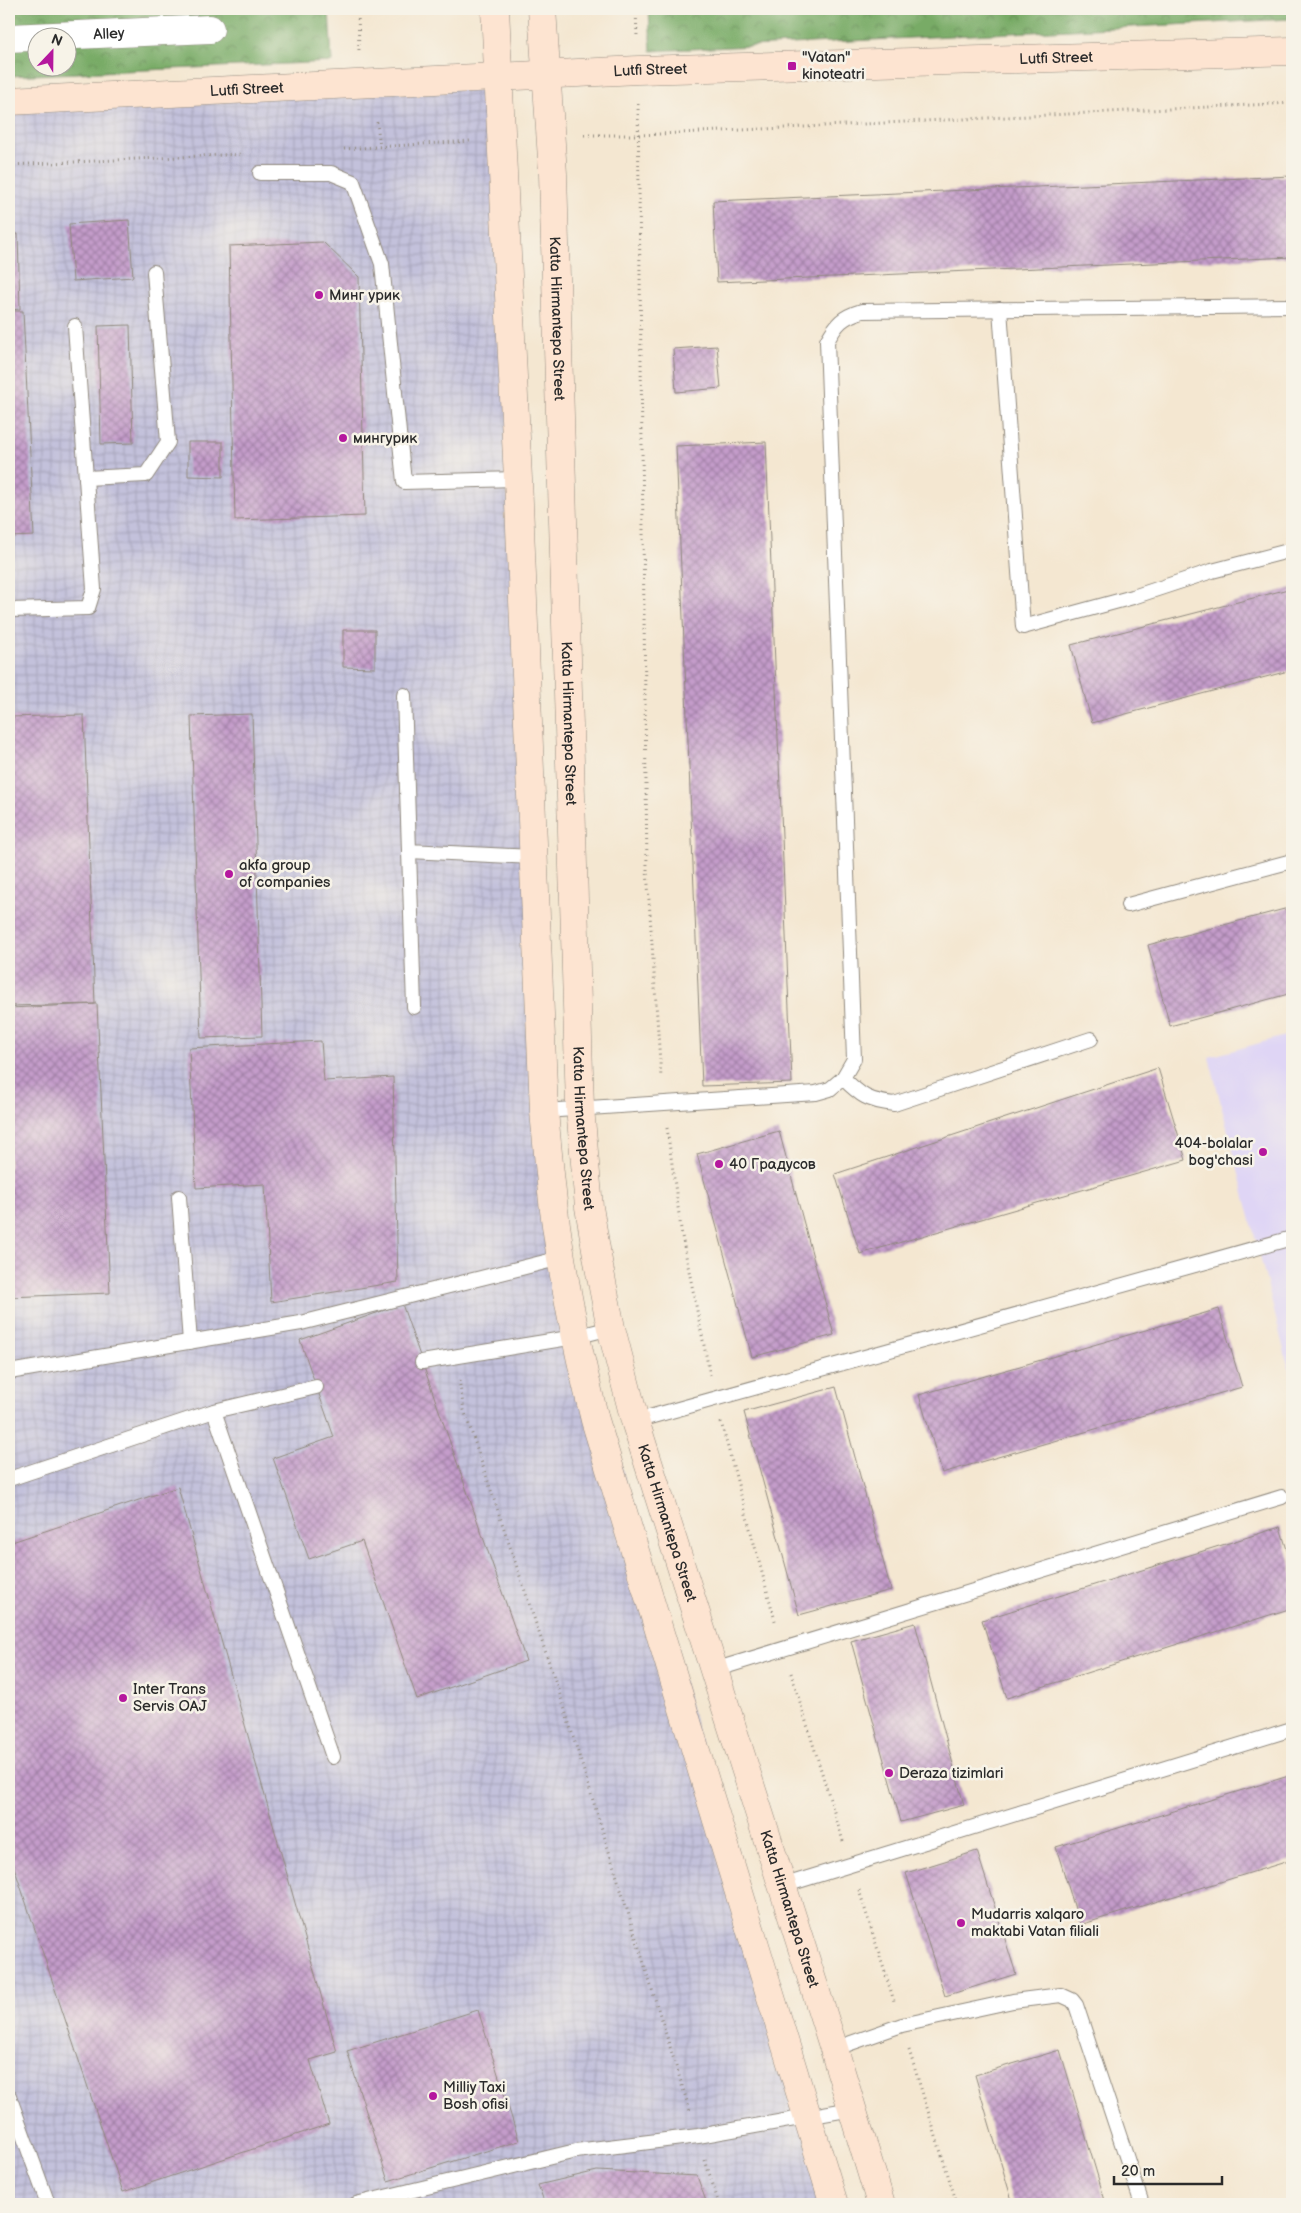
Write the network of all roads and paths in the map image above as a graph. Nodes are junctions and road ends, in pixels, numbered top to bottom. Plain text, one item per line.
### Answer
1 (358, 9) edge
2 (494, 9) edge
3 (542, 9) edge
4 (636, 9) edge
5 (210, 30) dead end
6 (9, 38) edge
7 (637, 46) dead end
8 (1292, 51) edge
9 (359, 54) dead end
10 (546, 75) junction
11 (497, 77) junction
12 (9, 101) edge
13 (1292, 103) edge
14 (638, 104) dead end
15 (377, 122) dead end
16 (585, 135) dead end
17 (640, 135) junction
18 (457, 142) dead end
19 (380, 147) junction
20 (341, 149) dead end
21 (244, 154) dead end
22 (9, 164) edge
23 (260, 173) dead end
24 (154, 272) dead end
25 (1292, 306) edge
26 (1000, 309) junction
27 (75, 326) dead end
28 (86, 478) junction
29 (518, 479) junction
30 (1292, 550) edge
31 (9, 610) edge
32 (404, 695) dead end
33 (409, 851) junction
34 (533, 857) junction
35 (1292, 861) edge
36 (1128, 905) dead end
37 (414, 1007) dead end
38 (1091, 1039) dead end
39 (843, 1078) junction
40 (663, 1103) junction
41 (580, 1108) junction
42 (544, 1112) junction
43 (179, 1197) dead end
44 (1292, 1238) edge
45 (561, 1258) junction
46 (611, 1328) junction
47 (575, 1337) junction
48 (190, 1342) junction
49 (456, 1355) junction
50 (422, 1362) dead end
51 (9, 1372) edge
52 (316, 1387) dead end
53 (714, 1399) junction
54 (214, 1411) junction
55 (635, 1421) junction
56 (9, 1479) edge
57 (1282, 1497) dead end
58 (783, 1648) junction
59 (714, 1670) junction
60 (1292, 1730) edge
61 (333, 1758) dead end
62 (851, 1865) junction
63 (782, 1886) junction
64 (902, 2025) junction
65 (834, 2049) junction
66 (9, 2096) edge
67 (852, 2108) junction
68 (807, 2116) junction
69 (698, 2136) junction
70 (48, 2204) edge
71 (356, 2204) edge
72 (719, 2204) edge
73 (834, 2204) edge
74 (881, 2204) edge
75 (957, 2204) edge
76 (1142, 2204) edge

1 - 9 path
2 - 11 main road
3 - 10 main road, Katta Hirmаntepa Street
4 - 7 path
5 - 6 street, Alley
8 - 10 main road, Lutfi Street
10 - 11 main road, Lutfi Street
10 - 41 main road, Katta Hirmаntepa Street
11 - 12 main road, Lutfi Street
11 - 29 main road
13 - 17 path
14 - 17 path
15 - 19 path
16 - 17 path
17 - 40 path
18 - 19 path
19 - 20 path
21 - 22 path
23 - 29 lane
24 - 28 lane
25 - 26 lane
26 - 30 lane
26 - 39 lane
27 - 28 lane
28 - 31 lane
29 - 34 main road
32 - 33 lane
33 - 34 lane
33 - 37 lane
34 - 42 main road
35 - 36 lane
38 - 39 lane
39 - 40 lane
40 - 41 lane
40 - 53 path
41 - 42 lane
41 - 46 main road, Katta Hirmаntepa Street
42 - 45 main road
43 - 48 lane
44 - 53 lane
45 - 47 main road
45 - 48 lane
46 - 47 lane
46 - 55 main road, Katta Hirmаntepa Street
47 - 49 lane
47 - 68 main road
48 - 51 lane
49 - 50 lane
49 - 69 path
52 - 54 lane
53 - 55 lane
53 - 58 path
54 - 56 lane
54 - 61 lane
55 - 59 main road, Katta Hirmаntepa Street
57 - 58 lane
58 - 59 lane
58 - 62 path
59 - 63 main road, Katta Hirmаntepa Street
60 - 62 lane
62 - 63 lane
62 - 64 path
63 - 65 main road, Katta Hirmаntepa Street
64 - 65 lane
64 - 75 path
64 - 76 lane
65 - 67 main road, Katta Hirmаntepa Street
66 - 70 lane
67 - 68 lane
67 - 74 main road, Katta Hirmаntepa Street
68 - 69 lane
68 - 73 main road
69 - 71 lane
69 - 72 path

